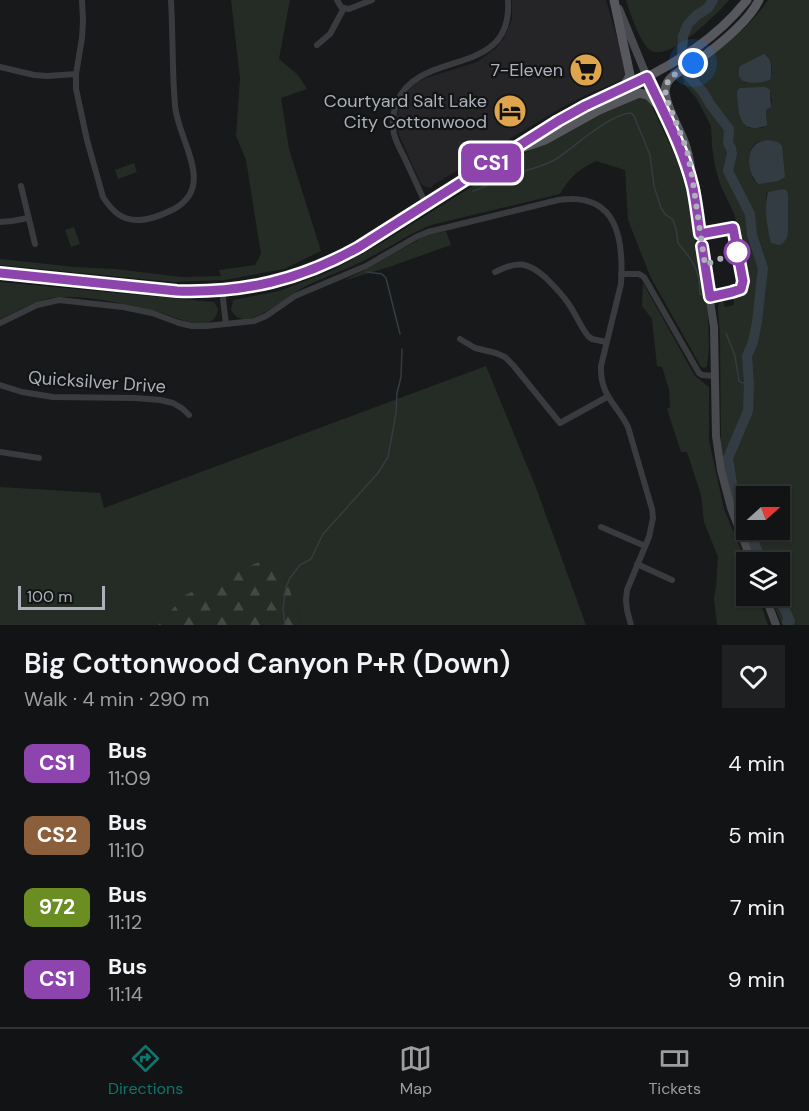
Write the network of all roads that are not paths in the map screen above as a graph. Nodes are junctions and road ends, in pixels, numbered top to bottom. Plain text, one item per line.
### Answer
1 (82, 0) edge
2 (171, 0) edge
3 (337, 0) edge
4 (372, 0) edge
5 (508, 0) edge
6 (615, 0) edge
7 (747, 0) edge
8 (759, 0) edge
9 (344, 8) junction
10 (317, 45) dead end
11 (0, 67) edge
12 (76, 74) junction
13 (647, 77) junction
14 (623, 89) junction
15 (663, 111) junction
16 (508, 152) junction
17 (21, 186) dead end
18 (693, 189) junction
19 (426, 205) junction
20 (28, 218) junction
21 (0, 222) edge
22 (35, 244) dead end
23 (495, 272) dead end
24 (0, 273) edge
25 (621, 274) junction
26 (222, 291) junction
27 (0, 322) edge
28 (226, 324) junction
29 (460, 339) dead end
30 (606, 342) junction
31 (715, 376) junction
32 (0, 385) edge
33 (607, 397) junction
34 (189, 415) dead end
35 (0, 452) edge
36 (39, 458) dead end
37 (602, 526) dead end
38 (645, 546) junction
39 (748, 552) edge
40 (637, 564) junction
41 (672, 580) dead end
42 (769, 606) edge
43 (631, 625) edge
44 (776, 625) edge

1 - 12 street
2 - 12 street
3 - 9 street
4 - 9 street
5 - 19 street
6 - 13 main road
6 - 14 main road
7 - 13 main road
8 - 18 main road
9 - 10 street
11 - 12 street
13 - 14 main road
13 - 15 main road
14 - 16 main road
15 - 16 main road
15 - 18 main road
16 - 19 main road
17 - 20 street
18 - 31 main road
19 - 26 main road
20 - 21 street
20 - 22 street
23 - 30 street
24 - 26 main road
25 - 28 street
25 - 30 street
25 - 31 street
26 - 28 street
27 - 28 street
29 - 33 street
30 - 33 street
31 - 39 main road
32 - 34 street, Quicksilver Drive
33 - 38 street
35 - 36 street
37 - 38 street
38 - 40 street
40 - 41 street
40 - 43 street
42 - 44 main road

